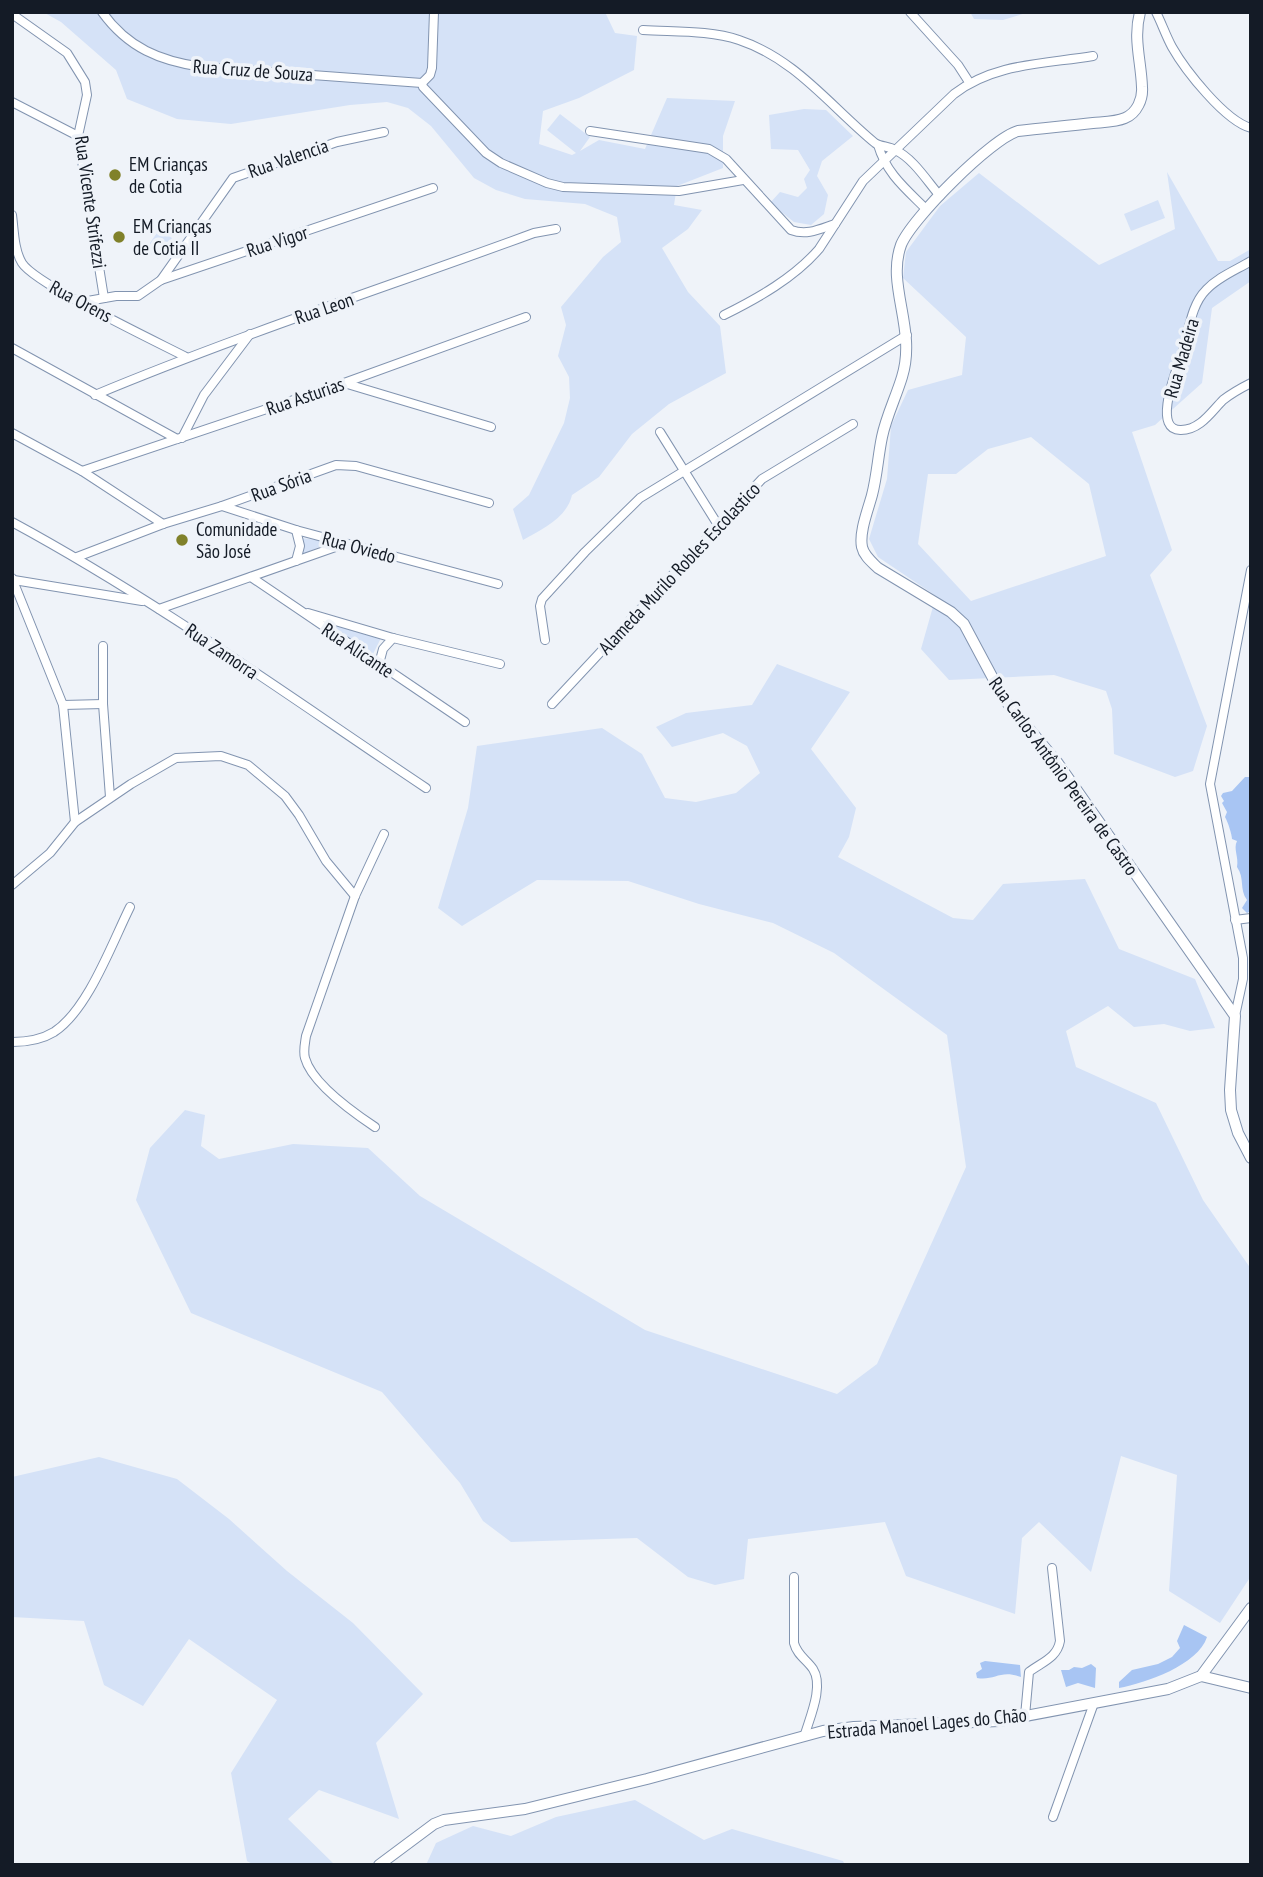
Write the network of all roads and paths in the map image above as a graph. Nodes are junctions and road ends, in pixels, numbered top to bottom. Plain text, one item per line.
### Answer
1 (102, 12) edge
2 (434, 12) edge
3 (910, 12) edge
4 (1140, 12) edge
5 (1156, 12) edge
6 (12, 14) edge
7 (643, 30) dead end
8 (1093, 56) dead end
9 (969, 82) junction
10 (422, 83) junction
11 (12, 102) edge
12 (1251, 128) edge
13 (590, 131) dead end
14 (384, 132) dead end
15 (78, 136) junction
16 (878, 145) junction
17 (895, 150) junction
18 (883, 162) junction
19 (743, 180) junction
20 (433, 188) dead end
21 (940, 195) junction
22 (926, 209) junction
23 (12, 215) edge
24 (835, 224) junction
25 (556, 229) dead end
26 (1251, 261) edge
27 (161, 280) junction
28 (104, 298) junction
29 (82, 302) junction
30 (724, 315) dead end
31 (526, 317) dead end
32 (250, 334) junction
33 (907, 335) junction
34 (12, 348) edge
35 (186, 357) junction
36 (344, 383) junction
37 (1251, 383) edge
38 (95, 394) junction
39 (853, 424) dead end
40 (491, 427) dead end
41 (660, 432) dead end
42 (12, 433) edge
43 (180, 439) junction
44 (82, 471) junction
45 (686, 472) junction
46 (489, 503) dead end
47 (222, 506) junction
48 (12, 522) edge
49 (163, 524) junction
50 (718, 525) junction
51 (296, 530) junction
52 (345, 544) junction
53 (77, 557) junction
54 (296, 561) junction
55 (1251, 570) edge
56 (251, 577) junction
57 (13, 579) edge
58 (498, 584) dead end
59 (146, 601) junction
60 (159, 609) junction
61 (302, 611) junction
62 (393, 638) junction
63 (545, 640) dead end
64 (103, 646) dead end
65 (379, 664) junction
66 (500, 664) dead end
67 (103, 704) junction
68 (552, 704) dead end
69 (63, 705) junction
70 (465, 722) dead end
71 (426, 788) dead end
72 (110, 797) junction
73 (75, 822) junction
74 (384, 834) dead end
75 (12, 885) edge
76 (355, 896) junction
77 (130, 907) dead end
78 (1251, 918) edge
79 (1235, 920) junction
80 (1235, 1016) junction
81 (12, 1042) edge
82 (375, 1128) dead end
83 (1251, 1158) edge
84 (1052, 1568) dead end
85 (794, 1577) dead end
86 (1251, 1608) edge
87 (1200, 1676) junction
88 (1251, 1688) edge
89 (1094, 1703) junction
90 (1024, 1716) junction
91 (805, 1734) junction
92 (1053, 1817) dead end
93 (379, 1865) edge

1 - 10 street, Rua Cruz de Souza
2 - 10 street
3 - 9 street
4 - 21 street, Rua Carlos Antônio Pereira de Castro
5 - 12 street
6 - 15 street, Rua Vicente Strifezzi
7 - 16 street
8 - 9 street
9 - 17 street
10 - 19 street
11 - 15 street
13 - 19 street
14 - 27 street, Rua Valencia
15 - 28 street, Rua Vicente Strifezzi
16 - 17 street
16 - 18 street
17 - 18 street
17 - 21 street
18 - 22 street
18 - 24 street
19 - 24 street
20 - 27 street, Rua Vigor
21 - 22 street, Rua Carlos Antônio Pereira de Castro
22 - 33 street, Rua Carlos Antônio Pereira de Castro
23 - 29 street, Rua Orens
24 - 30 street
25 - 32 street, Rua Leon
26 - 37 street, Rua Madeira
27 - 28 street, Rua Vigor
28 - 29 street, Rua Vigor
29 - 35 street, Rua Orens
31 - 36 street, Rua Asturias
32 - 35 street, Rua Leon
32 - 43 street
33 - 45 street
33 - 80 street, Rua Carlos Antônio Pereira de Castro
34 - 38 street
35 - 38 street, Rua Leon
36 - 40 street
36 - 43 street, Rua Asturias
38 - 43 street
39 - 50 street, Alameda Murilo Robles Escolastico
41 - 45 street
42 - 44 street
43 - 44 street, Rua Asturias
44 - 49 street
45 - 50 street
45 - 63 street
46 - 47 street, Rua Sória
47 - 49 street, Rua Sória
47 - 51 street, Rua Oviedo
48 - 53 street, Rua Zamorra
49 - 53 street, Rua Sória
50 - 68 street, Alameda Murilo Robles Escolastico
51 - 52 street, Rua Oviedo
51 - 54 street
52 - 54 street
52 - 58 street, Rua Oviedo
53 - 59 street, Rua Zamorra
54 - 56 street
55 - 79 street
56 - 60 street
56 - 61 street, Rua Alicante
57 - 59 street
57 - 69 street
59 - 60 street, Rua Zamorra
60 - 71 street, Rua Zamorra
61 - 62 street
61 - 65 street, Rua Alicante
62 - 65 street
62 - 66 street
64 - 67 street
65 - 70 street, Rua Alicante
67 - 69 street
67 - 72 street
69 - 73 street
72 - 73 street
72 - 76 street
73 - 75 street
74 - 76 street
76 - 82 street
77 - 81 street
78 - 79 street
79 - 80 street
80 - 83 street
84 - 90 street
85 - 91 street
86 - 87 street
87 - 88 street
87 - 89 street, Estrada Manoel Lages do Chão
89 - 90 street, Estrada Manoel Lages do Chão
89 - 92 street
90 - 91 street, Estrada Manoel Lages do Chão
91 - 93 street, Estrada Manoel Lages do Chão

